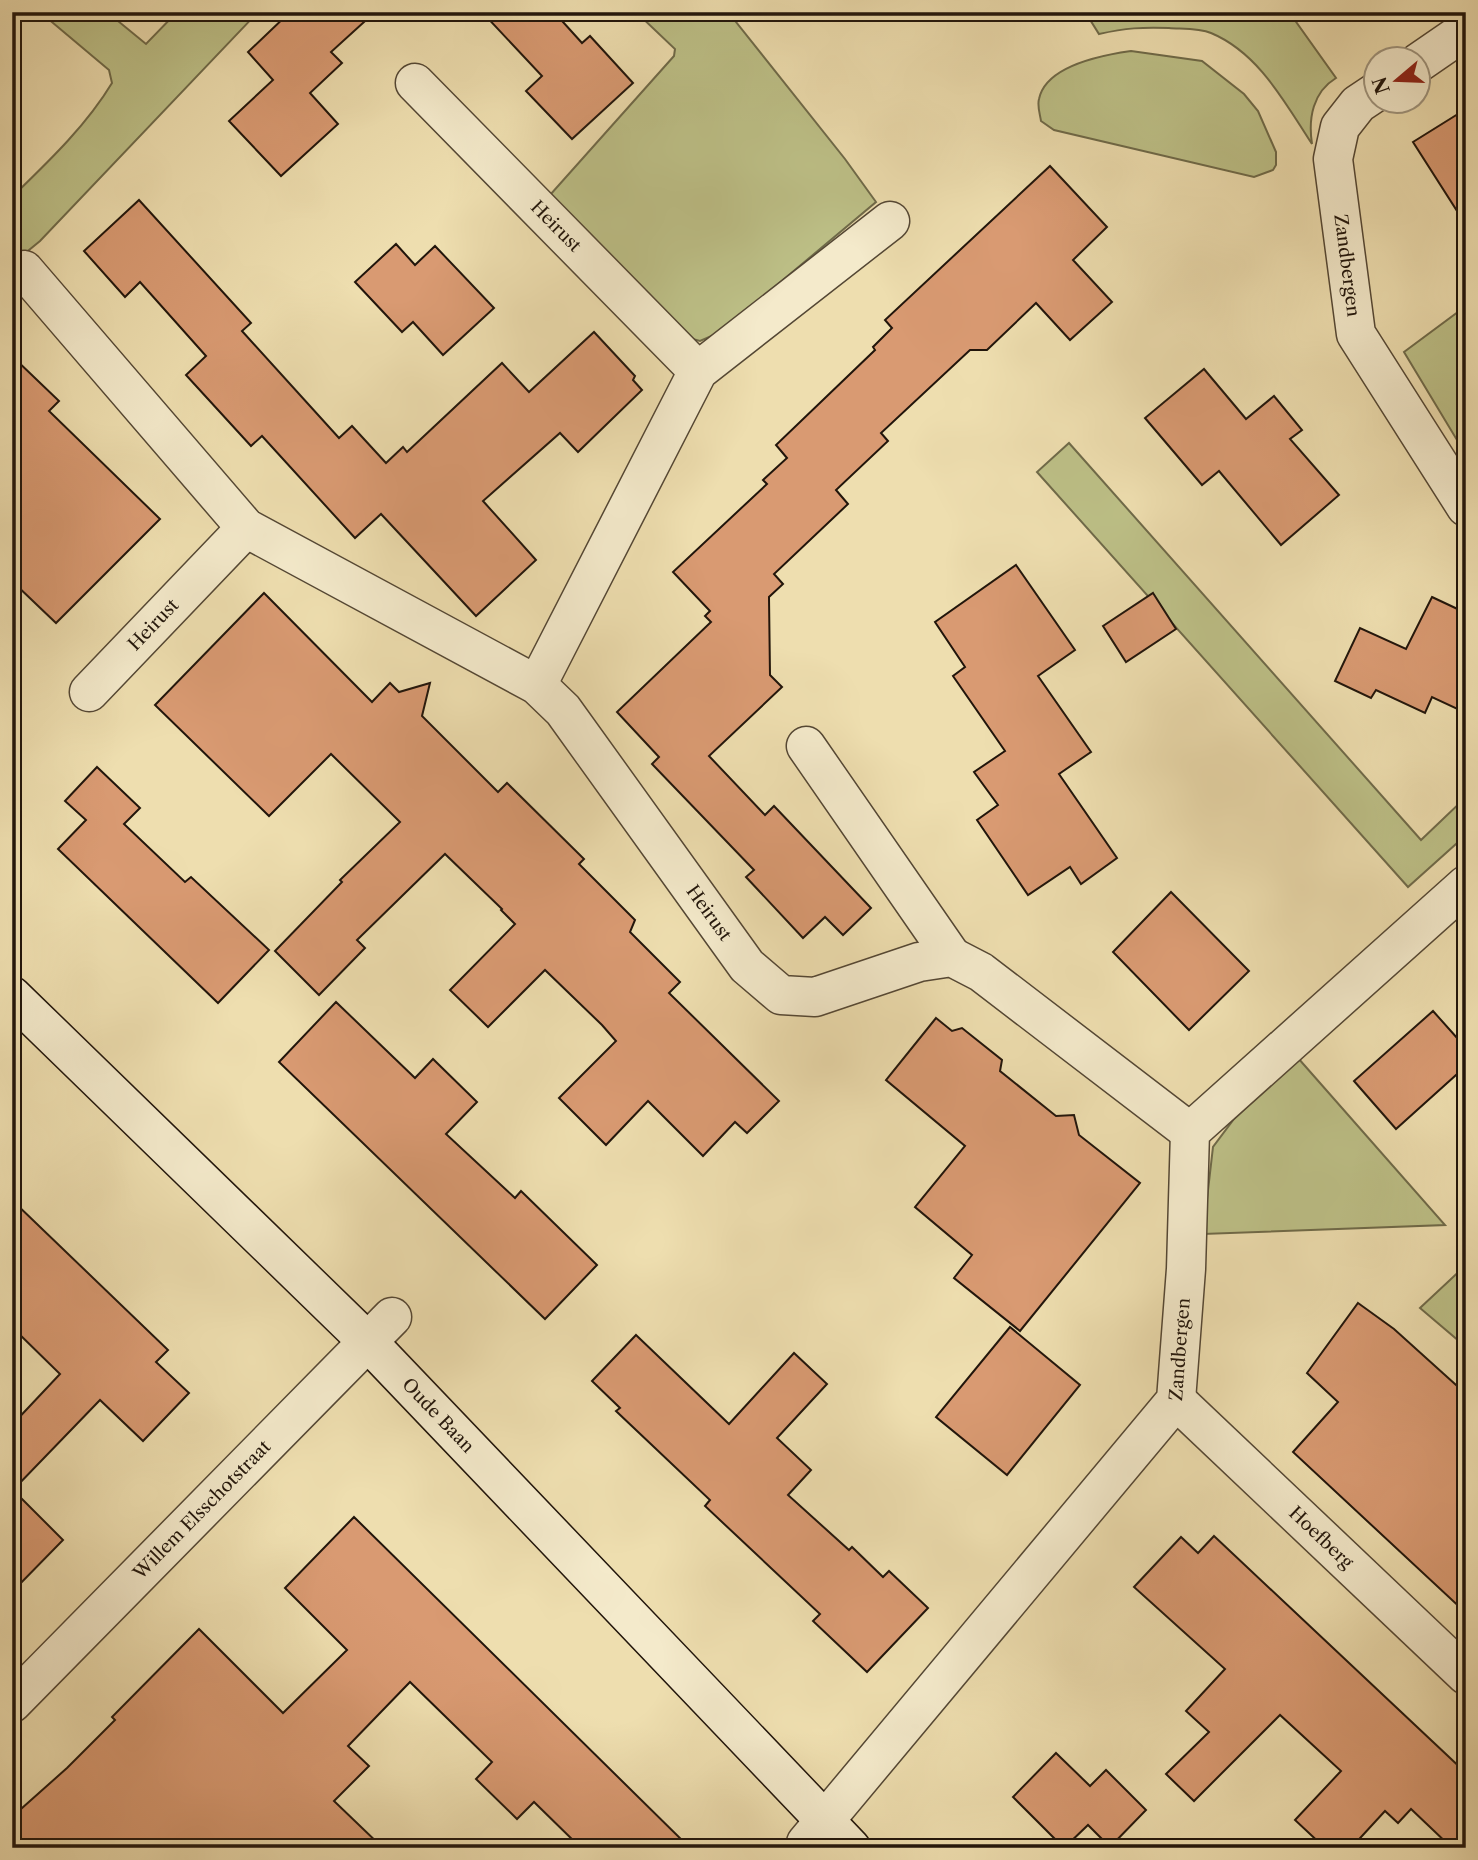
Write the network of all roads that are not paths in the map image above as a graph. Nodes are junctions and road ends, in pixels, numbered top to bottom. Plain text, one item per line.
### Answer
1 (1466, 30) edge
2 (1432, 54) edge
3 (415, 83) dead end
4 (1362, 101) edge
5 (890, 221) dead end
6 (24, 270) dead end
7 (698, 371) junction
8 (1466, 507) edge
9 (246, 528) junction
10 (537, 685) junction
11 (89, 692) dead end
12 (806, 746) dead end
13 (1466, 885) edge
14 (952, 957) junction
15 (12, 996) edge
16 (1190, 1132) junction
17 (380, 1330) junction
18 (1176, 1400) junction
19 (1466, 1675) edge
20 (12, 1703) edge
21 (815, 1832) junction
22 (851, 1848) edge

1 - 2 street
3 - 7 street, Heirust
4 - 8 street, Zandbergen
5 - 7 street
6 - 9 street, Heirust
7 - 10 street
9 - 10 street, Heirust
9 - 11 street, Heirust
10 - 14 street, Heirust
12 - 14 street
13 - 16 street
14 - 16 street
15 - 17 street, Oude Baan
16 - 18 street, Zandbergen
17 - 20 street, Willem Elsschotstraat
17 - 21 street, Oude Baan
18 - 19 street, Hoefberg
18 - 21 street, Zandbergen
21 - 22 street, Oude Baan

